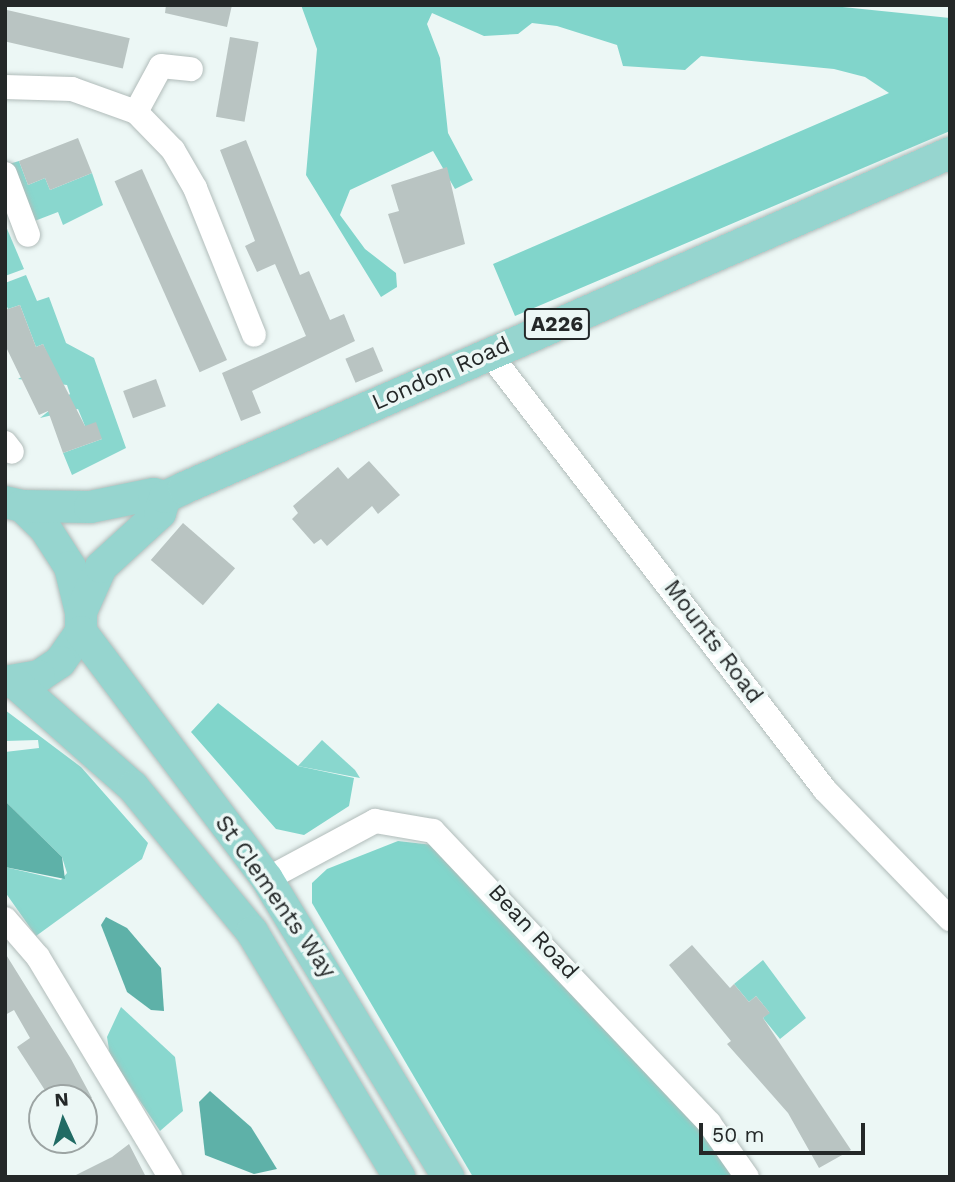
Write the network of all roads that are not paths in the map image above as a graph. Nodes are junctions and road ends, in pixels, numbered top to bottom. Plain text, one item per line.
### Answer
1 (191, 69) dead end
2 (5, 87) edge
3 (136, 112) junction
4 (950, 153) edge
5 (5, 174) edge
6 (28, 235) dead end
7 (254, 335) dead end
8 (489, 354) junction
9 (165, 497) junction
10 (14, 504) edge
11 (81, 622) junction
12 (10, 682) edge
13 (267, 879) junction
14 (5, 919) edge
15 (950, 919) edge
16 (170, 1177) edge
17 (399, 1177) edge
18 (448, 1177) edge
19 (747, 1177) edge

1 - 3 street
2 - 3 street
3 - 7 street
4 - 8 main road, London Road / A226
5 - 6 street
8 - 9 main road, London Road / A226
8 - 15 street, Mounts Road
9 - 10 main road, London Road / A226
9 - 11 main road
10 - 11 main road
11 - 12 main road
11 - 13 main road, St Clements Way
12 - 17 main road, St Clements Way
13 - 18 main road, St Clements Way
13 - 19 street, Bean Road
14 - 16 street

